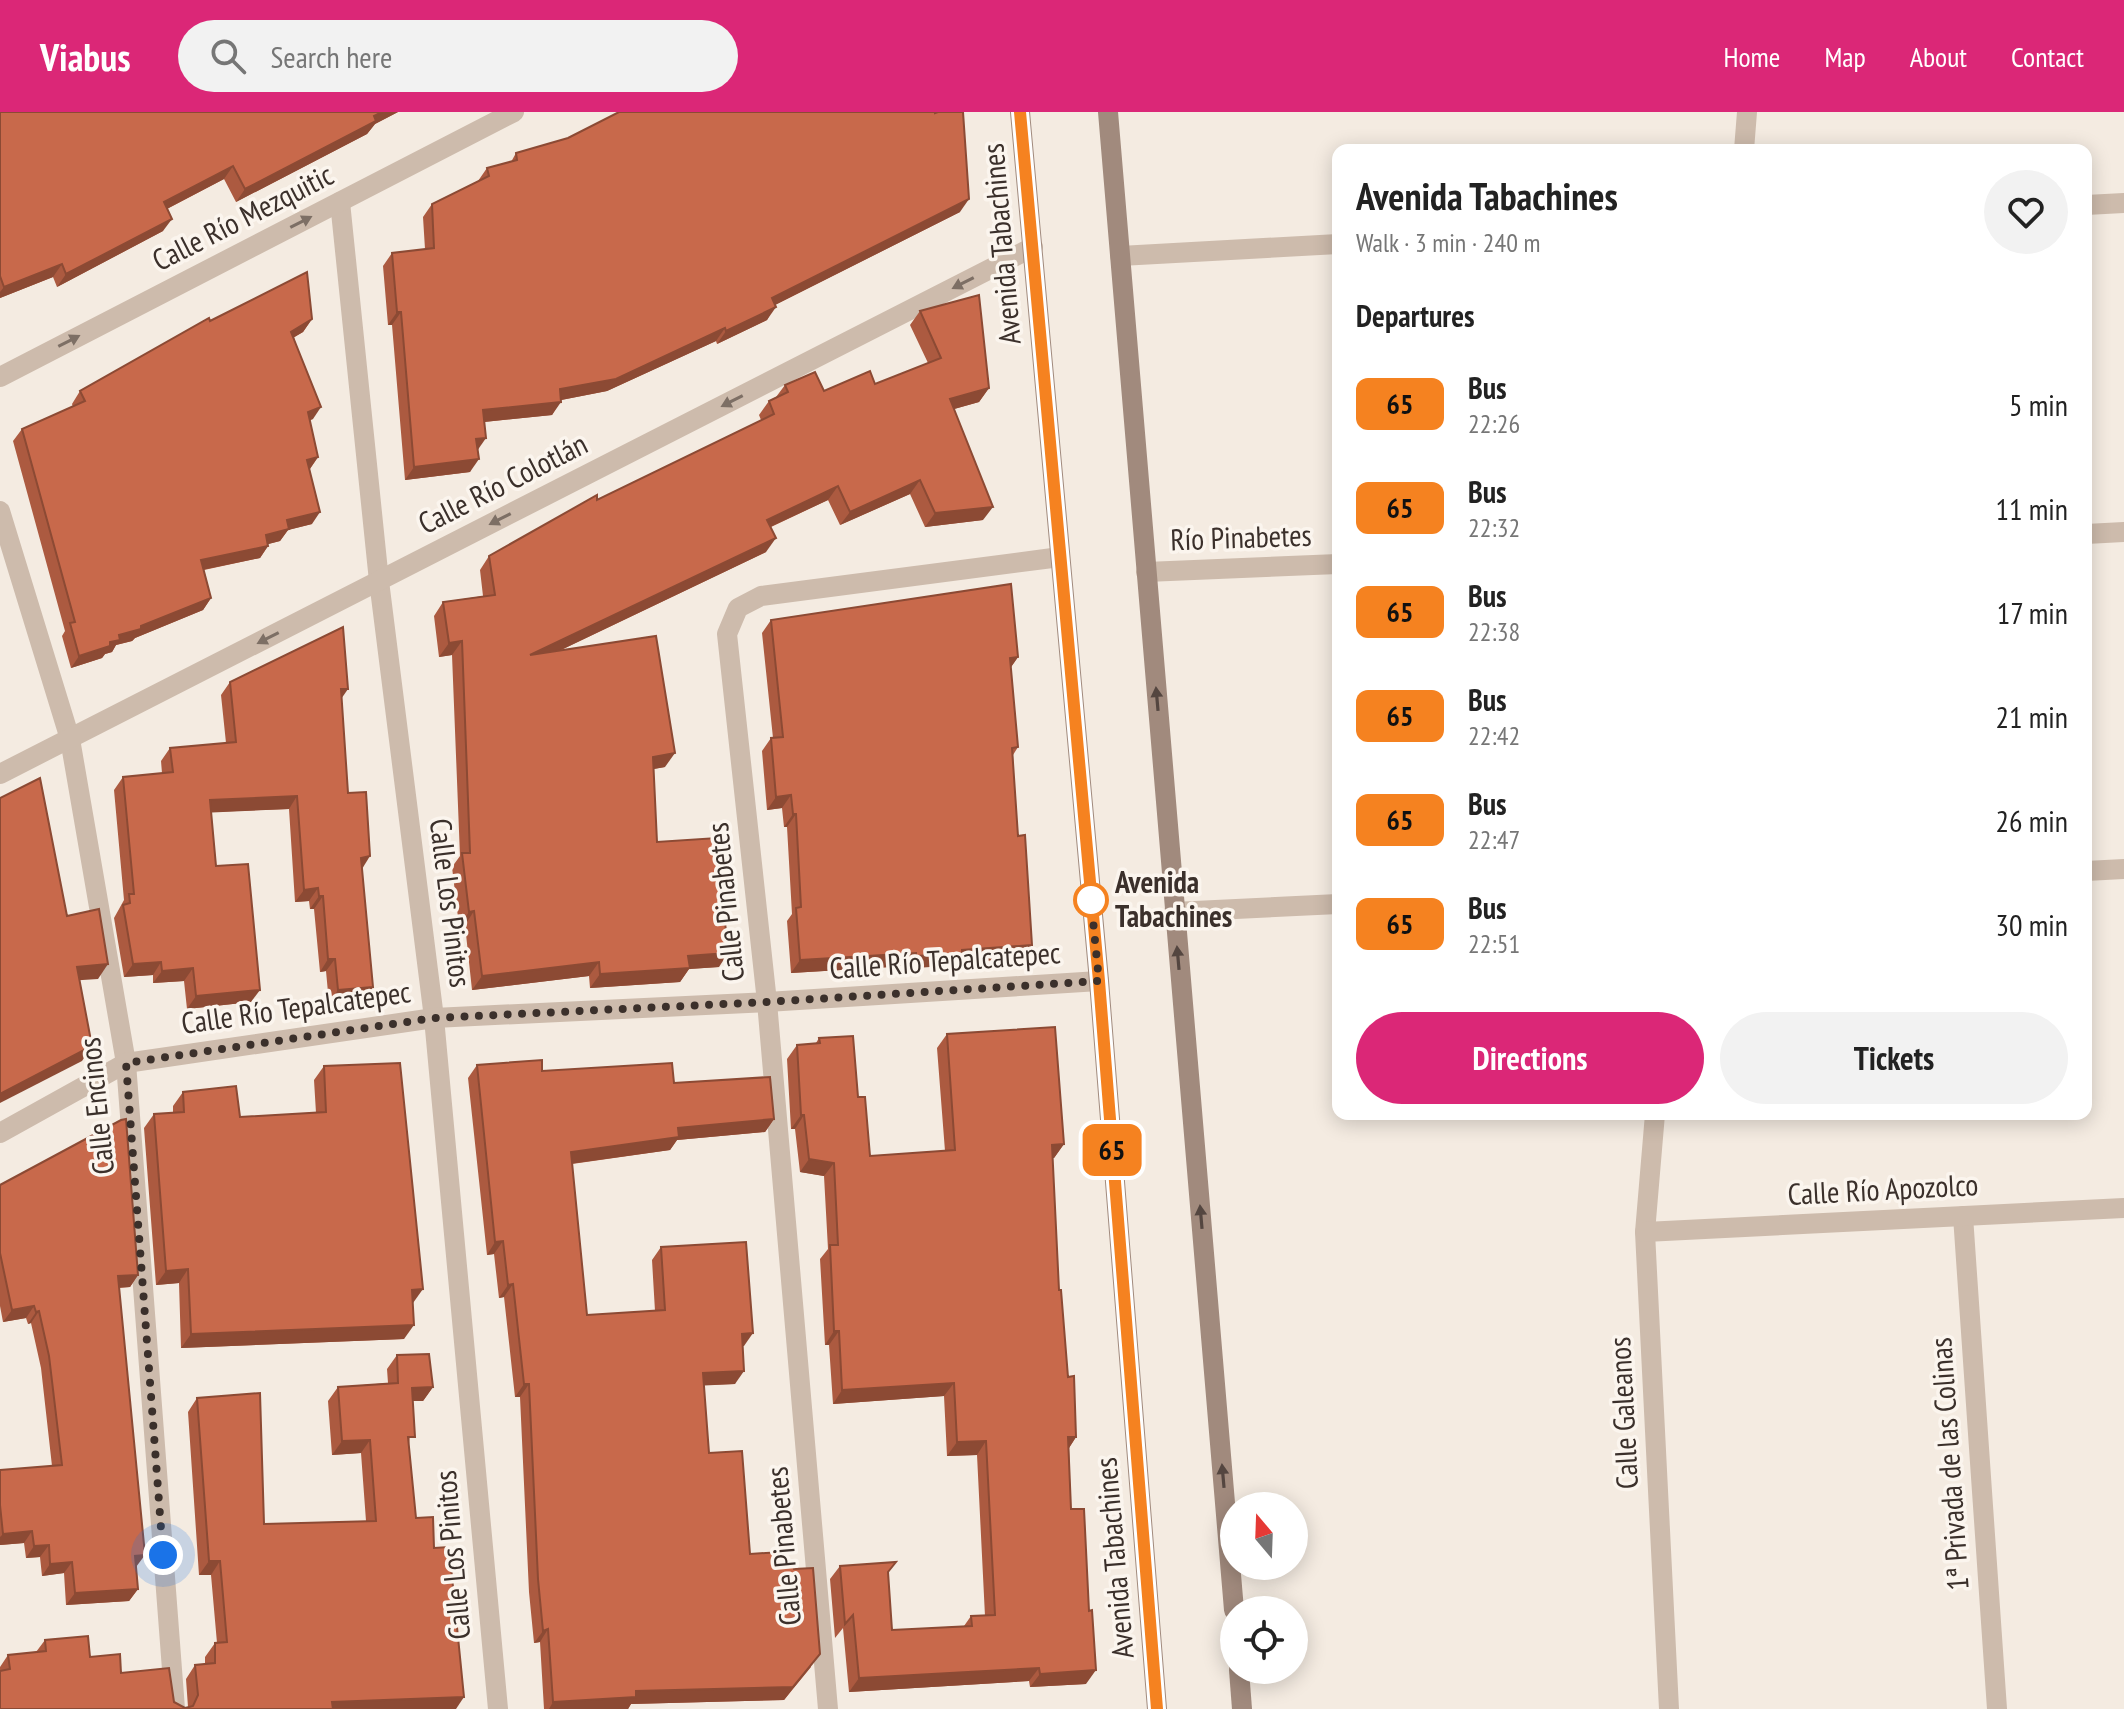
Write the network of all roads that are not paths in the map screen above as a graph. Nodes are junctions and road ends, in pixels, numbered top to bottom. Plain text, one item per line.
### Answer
1 (514, 112) edge
2 (1020, 112) edge
3 (1108, 112) edge
4 (1747, 112) edge
5 (1744, 144) edge
6 (340, 202) junction
7 (2124, 203) edge
8 (2092, 205) edge
9 (1332, 244) edge
10 (1033, 247) junction
11 (1120, 256) junction
12 (0, 377) edge
13 (0, 511) edge
14 (2124, 532) edge
15 (2092, 534) edge
16 (1060, 557) junction
17 (1332, 564) edge
18 (1146, 572) junction
19 (379, 581) junction
20 (70, 739) junction
21 (0, 774) edge
22 (2124, 869) edge
23 (2092, 871) edge
24 (1332, 904) edge
25 (1174, 912) junction
26 (1099, 981) junction
27 (767, 1002) junction
28 (434, 1018) junction
29 (126, 1063) junction
30 (1654, 1120) edge
31 (0, 1133) edge
32 (2124, 1208) edge
33 (1963, 1216) junction
34 (1645, 1232) junction
35 (1233, 1596) edge
36 (1240, 1684) edge
37 (175, 1709) edge
38 (498, 1709) edge
39 (828, 1709) edge
40 (1157, 1709) edge
41 (1242, 1709) edge
42 (1669, 1709) edge
43 (1997, 1709) edge

1 - 6 street, Calle Río Mezquitic
2 - 10 street, Avenida Tabachines
3 - 11 street
4 - 5 street
12 -> 6 street, Calle Río Mezquitic
6 - 19 street, Calle Los Pinitos
7 - 8 street
9 - 11 street
10 - 16 street, Avenida Tabachines
10 -> 19 street, Calle Río Colotlán
11 - 18 street
13 - 20 street, Calle Encinos
14 - 15 street
16 - 26 street, Avenida Tabachines
16 - 27 street, Calle Pinabetes
17 - 18 street, Río Pinabetes
25 -> 18 street
19 -> 20 street, Calle Río Colotlán
19 - 28 street, Calle Los Pinitos
20 - 21 street, Calle Río Colotlán
20 - 29 street, Calle Encinos
22 - 23 street
24 - 25 street
35 -> 25 street
26 - 27 street, Calle Río Tepalcatepec
26 - 40 street, Avenida Tabachines
27 - 28 street, Calle Río Tepalcatepec
27 - 39 street, Calle Pinabetes
28 - 29 street, Calle Río Tepalcatepec
28 - 38 street, Calle Los Pinitos
29 - 31 street, Calle Río Tepalcatepec
29 - 37 street, Calle Encinos
30 - 34 street, Calle Galeanos
32 - 33 street, Calle Río Apozolco
33 - 34 street, Calle Río Apozolco
33 - 43 street, 1ª Privada de las Colinas
34 - 42 street, Calle Galeanos
36 - 41 street

